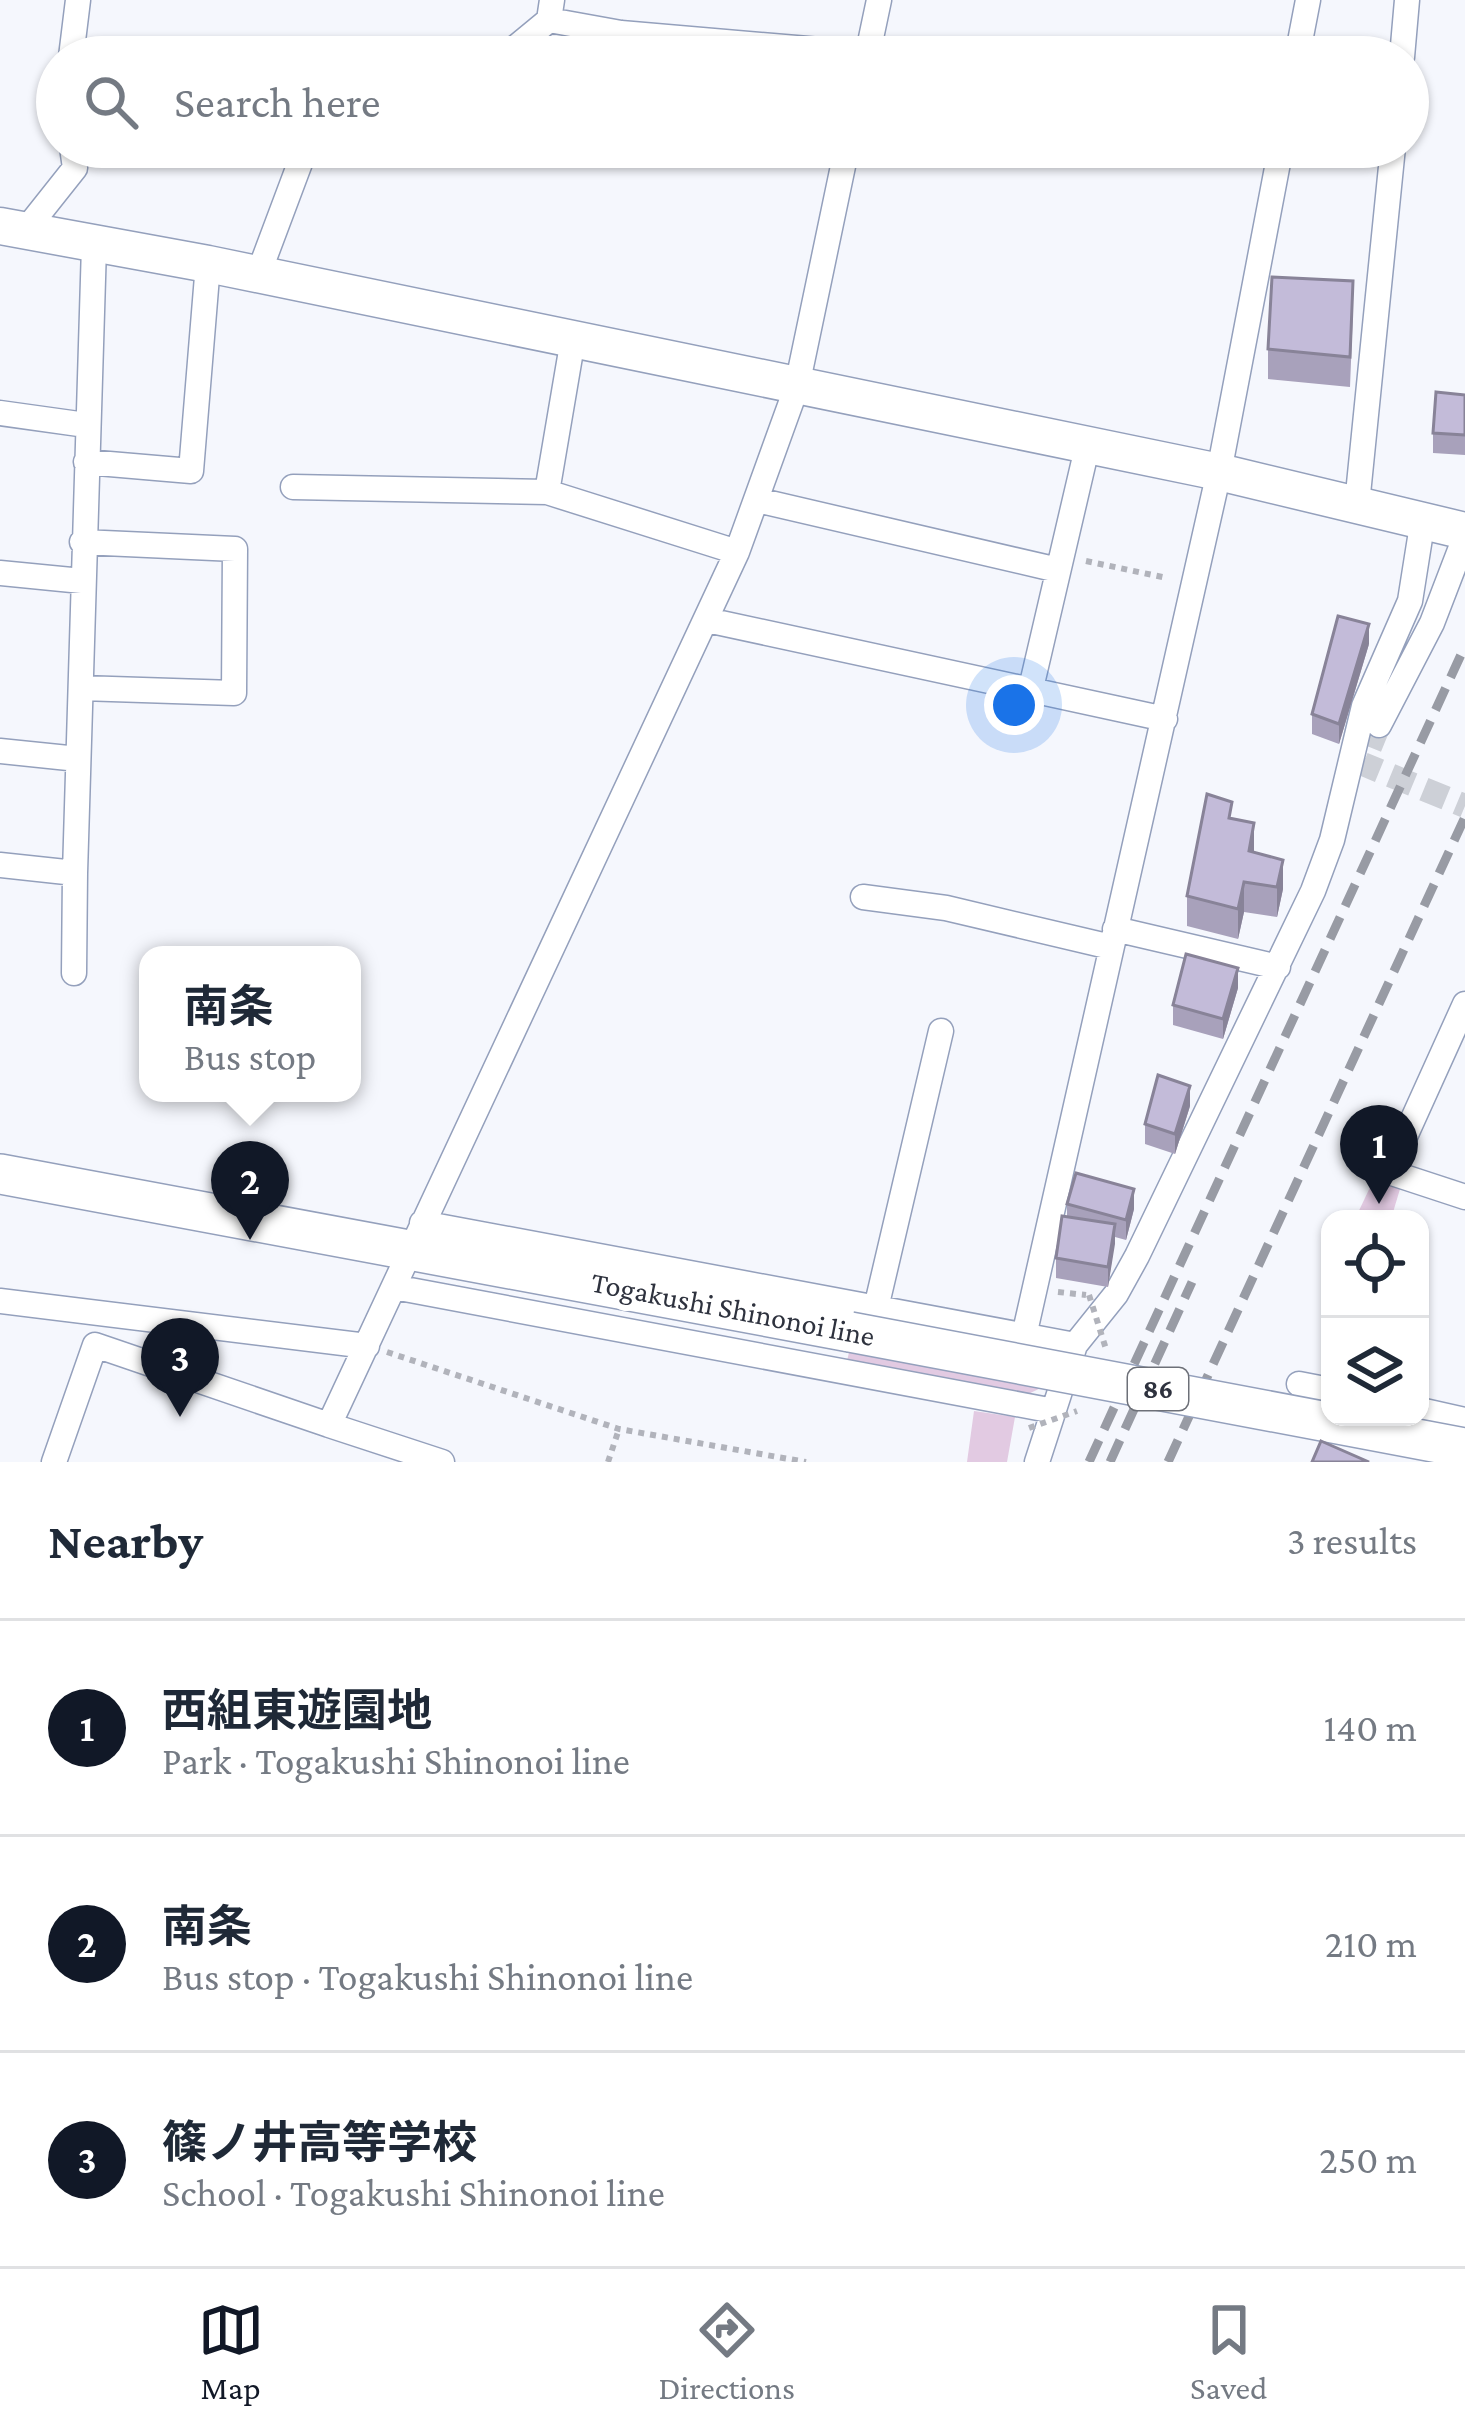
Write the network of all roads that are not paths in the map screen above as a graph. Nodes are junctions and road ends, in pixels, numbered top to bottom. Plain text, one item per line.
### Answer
1 (78, 0) edge
2 (879, 0) edge
3 (1308, 0) edge
4 (1407, 0) edge
5 (551, 10) edge
6 (74, 36) edge
7 (525, 36) edge
8 (653, 36) edge
9 (871, 36) edge
10 (1302, 36) edge
11 (1404, 36) edge
12 (76, 168) edge
13 (298, 168) edge
14 (844, 168) edge
15 (1277, 168) edge
16 (1391, 168) edge
17 (13, 229) edge
18 (94, 246) junction
19 (208, 264) junction
20 (258, 275) junction
21 (572, 339) junction
22 (797, 386) junction
23 (0, 413) edge
24 (86, 425) junction
25 (1087, 448) junction
26 (86, 462) junction
27 (1219, 472) junction
28 (293, 487) dead end
29 (548, 492) junction
30 (757, 500) junction
31 (1357, 504) junction
32 (1423, 519) junction
33 (1465, 534) edge
34 (82, 542) junction
35 (736, 552) junction
36 (1060, 563) junction
37 (0, 573) edge
38 (82, 580) junction
39 (707, 620) junction
40 (81, 688) junction
41 (1030, 688) junction
42 (1165, 719) junction
43 (1379, 725) tunnel mouth
44 (0, 751) edge
45 (78, 759) junction
46 (0, 865) edge
47 (75, 873) junction
48 (863, 897) dead end
49 (1113, 938) junction
50 (1278, 967) junction
51 (74, 973) dead end
52 (1465, 1004) edge
53 (941, 1031) dead end
54 (0, 1174) edge
55 (1465, 1197) edge
56 (408, 1254) junction
57 (0, 1301) edge
58 (100, 1314) junction
59 (863, 1320) junction
60 (1024, 1336) junction
61 (95, 1345) junction
62 (1075, 1345) junction
63 (367, 1346) junction
64 (1299, 1384) dead end
65 (1321, 1388) edge
66 (1054, 1411) junction
67 (1429, 1412) edge
68 (1465, 1420) edge
69 (329, 1425) junction
70 (1465, 1448) edge
71 (54, 1462) edge
72 (442, 1462) edge
73 (1037, 1462) edge

1 - 6 street
2 - 9 street
3 - 10 street
4 - 11 street
5 - 7 street
5 - 8 street
12 - 17 street
13 - 20 street
14 - 22 street
15 - 27 street
16 - 31 street
17 - 18 street
18 - 19 street
18 - 24 street
19 - 20 street
19 - 26 street
20 - 21 street
21 - 22 street
21 - 29 street
22 - 25 street
22 - 30 street
23 - 24 street
24 - 26 street
25 - 27 street
25 - 36 street
26 - 34 street
27 - 31 street
27 - 42 street
28 - 29 street
29 - 35 street
30 - 35 street
30 - 36 street
31 - 32 street
32 - 33 street
32 - 50 street
33 - 43 street
34 - 38 street
34 - 40 street
35 - 39 street
36 - 41 street
37 - 38 street
38 - 40 street
39 - 41 street
39 - 56 street
40 - 45 street
41 - 42 street
42 - 49 street
44 - 45 street
45 - 47 street
46 - 47 street
47 - 51 street
48 - 49 street
49 - 50 street
49 - 60 street
50 - 62 street
52 - 55 street
53 - 59 street
54 - 56 main road, Togakushi Shinonoi line / 86
56 - 59 main road, Togakushi Shinonoi line / 86
56 - 63 street
56 - 66 street
57 - 58 street
58 - 61 street
58 - 63 street
59 - 60 street
59 - 70 main road, Togakushi Shinonoi line / 86, bridge
60 - 62 street
61 - 69 street
61 - 71 street
62 - 66 street
63 - 69 street
64 - 65 street
66 - 73 street
67 - 68 street
69 - 72 street

